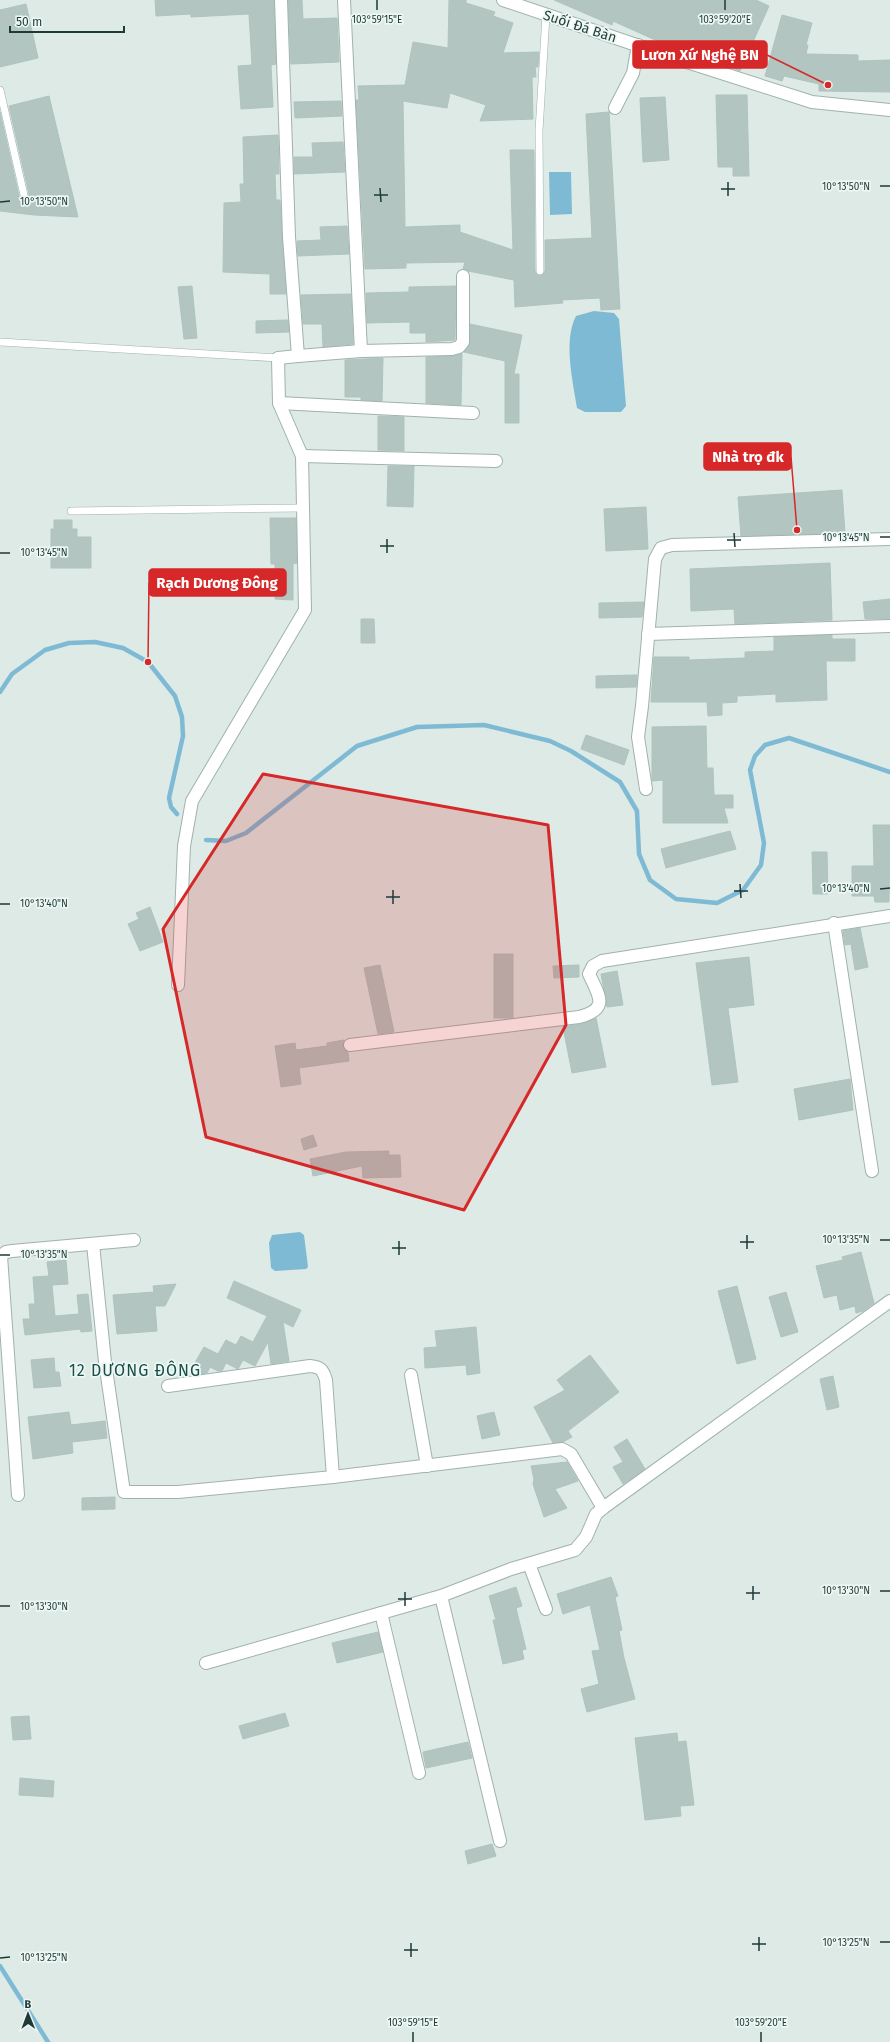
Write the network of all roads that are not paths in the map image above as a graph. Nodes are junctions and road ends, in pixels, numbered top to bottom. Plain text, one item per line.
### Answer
1 (281, 0) edge
2 (344, 0) edge
3 (503, 0) edge
4 (546, 15) junction
5 (638, 45) junction
6 (0, 90) edge
7 (614, 108) dead end
8 (890, 110) edge
9 (24, 195) dead end
10 (540, 271) dead end
11 (463, 276) dead end
12 (0, 342) edge
13 (360, 351) junction
14 (298, 356) junction
15 (278, 358) junction
16 (279, 403) junction
17 (473, 413) dead end
18 (302, 456) junction
19 (496, 461) dead end
20 (302, 508) junction
21 (71, 511) dead end
22 (890, 539) edge
23 (890, 626) edge
24 (648, 634) junction
25 (646, 789) dead end
26 (890, 916) edge
27 (834, 924) junction
28 (178, 985) dead end
29 (350, 1045) dead end
30 (872, 1171) dead end
31 (134, 1240) dead end
32 (93, 1244) junction
33 (1, 1283) edge
34 (890, 1301) edge
35 (411, 1375) dead end
36 (168, 1386) dead end
37 (427, 1466) junction
38 (333, 1477) junction
39 (18, 1494) dead end
40 (603, 1508) junction
41 (529, 1564) junction
42 (441, 1596) junction
43 (546, 1609) dead end
44 (381, 1613) junction
45 (206, 1663) dead end
46 (419, 1774) dead end
47 (500, 1841) dead end

1 - 14 street
2 - 13 street
3 - 4 street, Suối Đá Bàn
4 - 5 street, Suối Đá Bàn
4 - 10 lane
5 - 7 street
5 - 8 street, Suối Đá Bàn
6 - 9 lane
11 - 13 street
12 - 15 lane
13 - 14 street
14 - 15 street
15 - 16 street
16 - 17 street
16 - 18 street
18 - 19 street
18 - 20 street
20 - 21 lane
20 - 28 street
22 - 24 street
23 - 24 street
24 - 25 street
26 - 27 street
27 - 29 street
27 - 30 street
31 - 32 street
32 - 33 street
32 - 38 street
33 - 39 street
34 - 40 street
35 - 37 street
36 - 38 street
37 - 38 street
37 - 40 street
40 - 41 street
41 - 42 street
41 - 43 street
42 - 44 street
42 - 47 street
44 - 45 street
44 - 46 street

